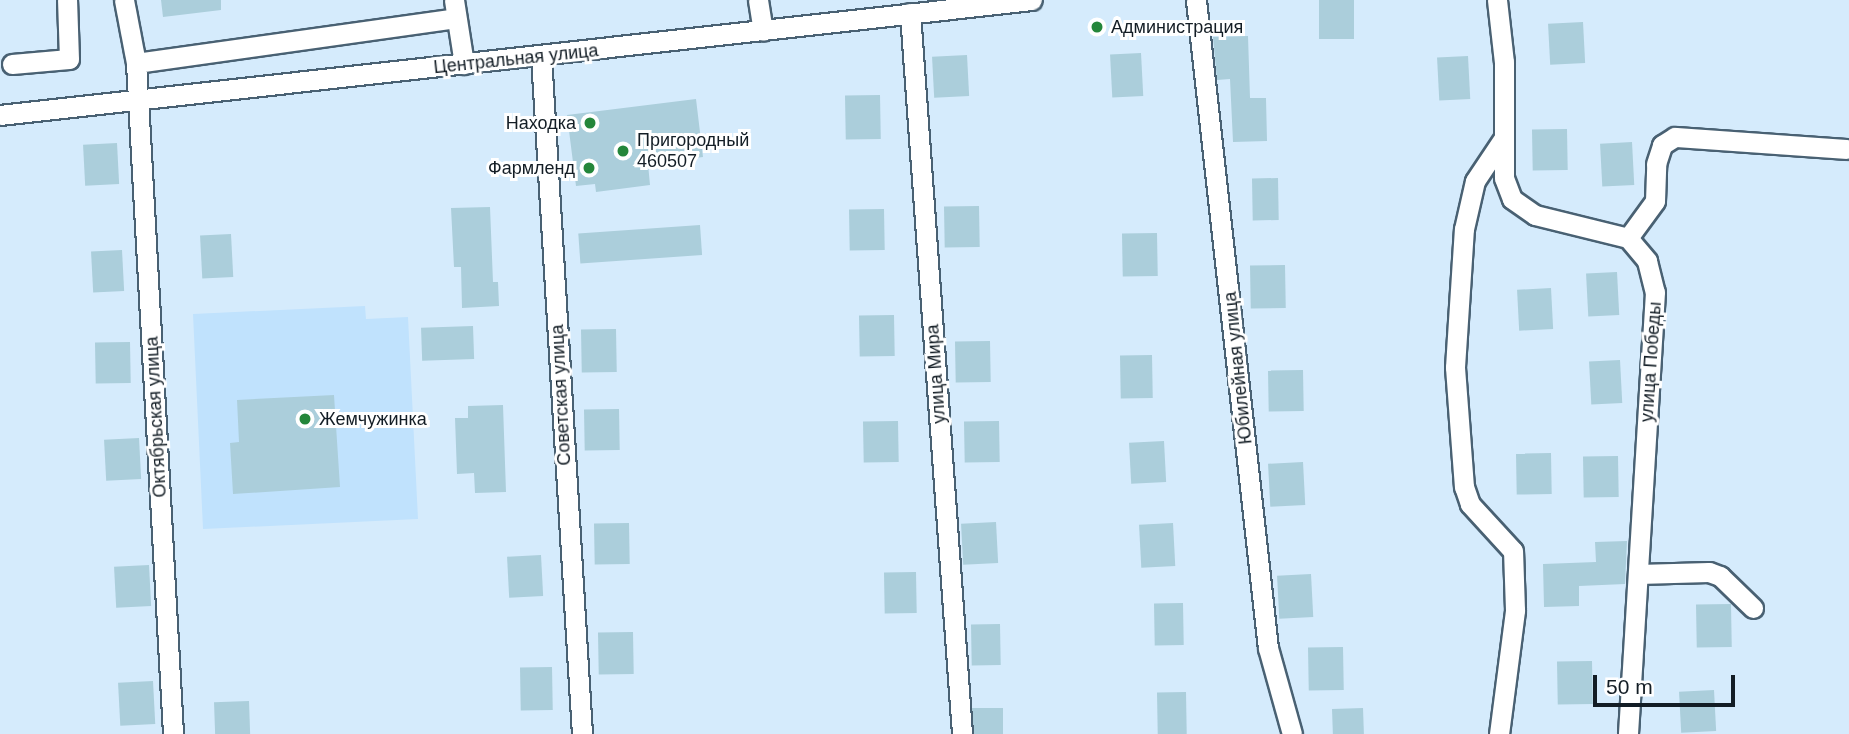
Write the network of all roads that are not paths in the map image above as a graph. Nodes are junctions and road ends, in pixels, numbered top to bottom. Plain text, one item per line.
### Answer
1 (67, 0) edge
2 (124, 0) edge
3 (758, 0) edge
4 (1032, 0) edge
5 (1196, 0) edge
6 (1497, 0) edge
7 (886, 8) edge
8 (455, 9) edge
9 (910, 13) junction
10 (763, 31) junction
11 (541, 56) junction
12 (136, 63) junction
13 (12, 64) dead end
14 (464, 64) junction
15 (139, 101) junction
16 (0, 115) edge
17 (1503, 139) junction
18 (1847, 149) edge
19 (1629, 238) junction
20 (1638, 574) junction
21 (1753, 608) dead end
22 (173, 734) edge
23 (582, 734) edge
24 (962, 734) edge
25 (1292, 734) edge
26 (1499, 734) edge
27 (1628, 734) edge

1 - 13 street
2 - 12 street, Октябрьская улица
3 - 10 street
4 - 9 street, Центральная улица
5 - 25 street, Юбилейная улица
6 - 17 street
7 - 9 street, Центральная улица
7 - 10 street, Центральная улица
8 - 12 street
8 - 14 street
9 - 24 street, улица Мира
10 - 11 street, Центральная улица
11 - 14 street, Центральная улица
11 - 23 street, Советская улица
12 - 15 street, Октябрьская улица
14 - 15 street, Центральная улица
15 - 16 street, Центральная улица
15 - 22 street, Октябрьская улица
17 - 19 street
17 - 26 street
18 - 19 street
19 - 20 street, улица Победы
20 - 21 street
20 - 27 street, улица Победы

